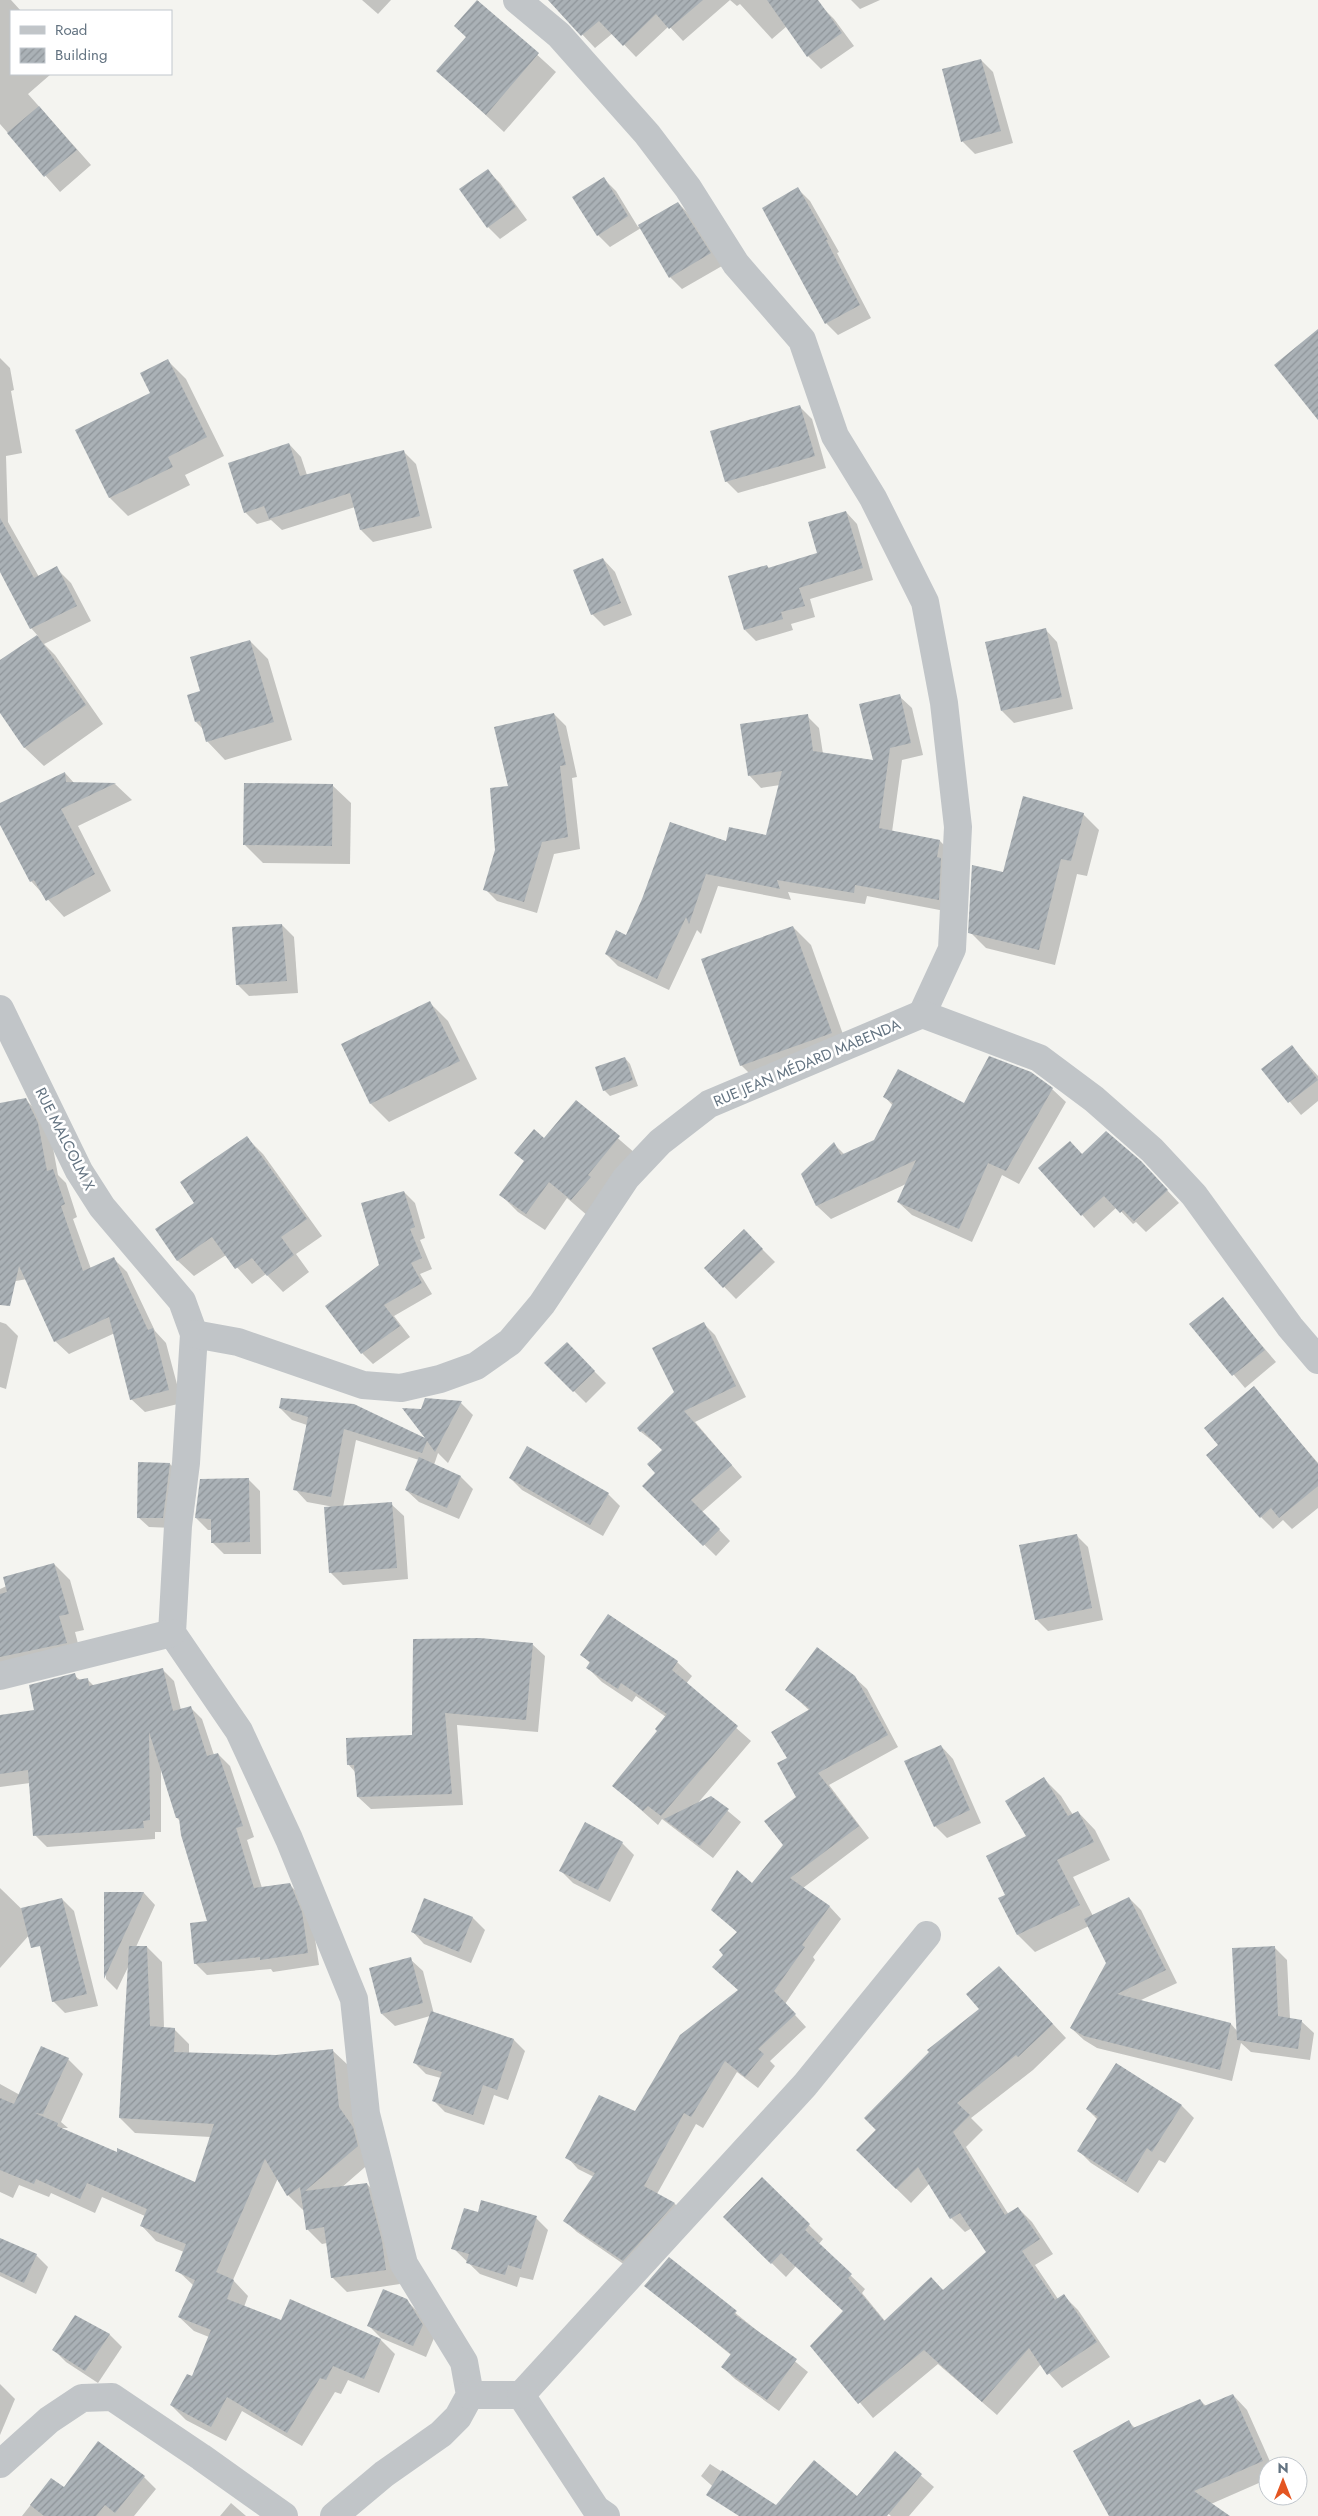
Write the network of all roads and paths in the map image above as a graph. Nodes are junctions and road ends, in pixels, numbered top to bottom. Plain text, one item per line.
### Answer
1 (517, 0) edge
2 (0, 1009) edge
3 (922, 1014) junction
4 (194, 1334) junction
5 (1318, 1360) edge
6 (172, 1633) junction
7 (0, 1676) edge
8 (927, 1935) dead end
9 (521, 2395) junction
10 (470, 2396) junction
11 (0, 2464) edge
12 (284, 2516) edge
13 (334, 2516) edge
14 (606, 2516) edge

1 - 3 street
2 - 4 street, RUE MALCOLM X
3 - 4 street, RUE JEAN MÉDARD MABENDA
3 - 5 street
4 - 6 street
6 - 7 street
6 - 10 street
8 - 9 street
9 - 10 street
9 - 14 street
10 - 13 street
11 - 12 street

